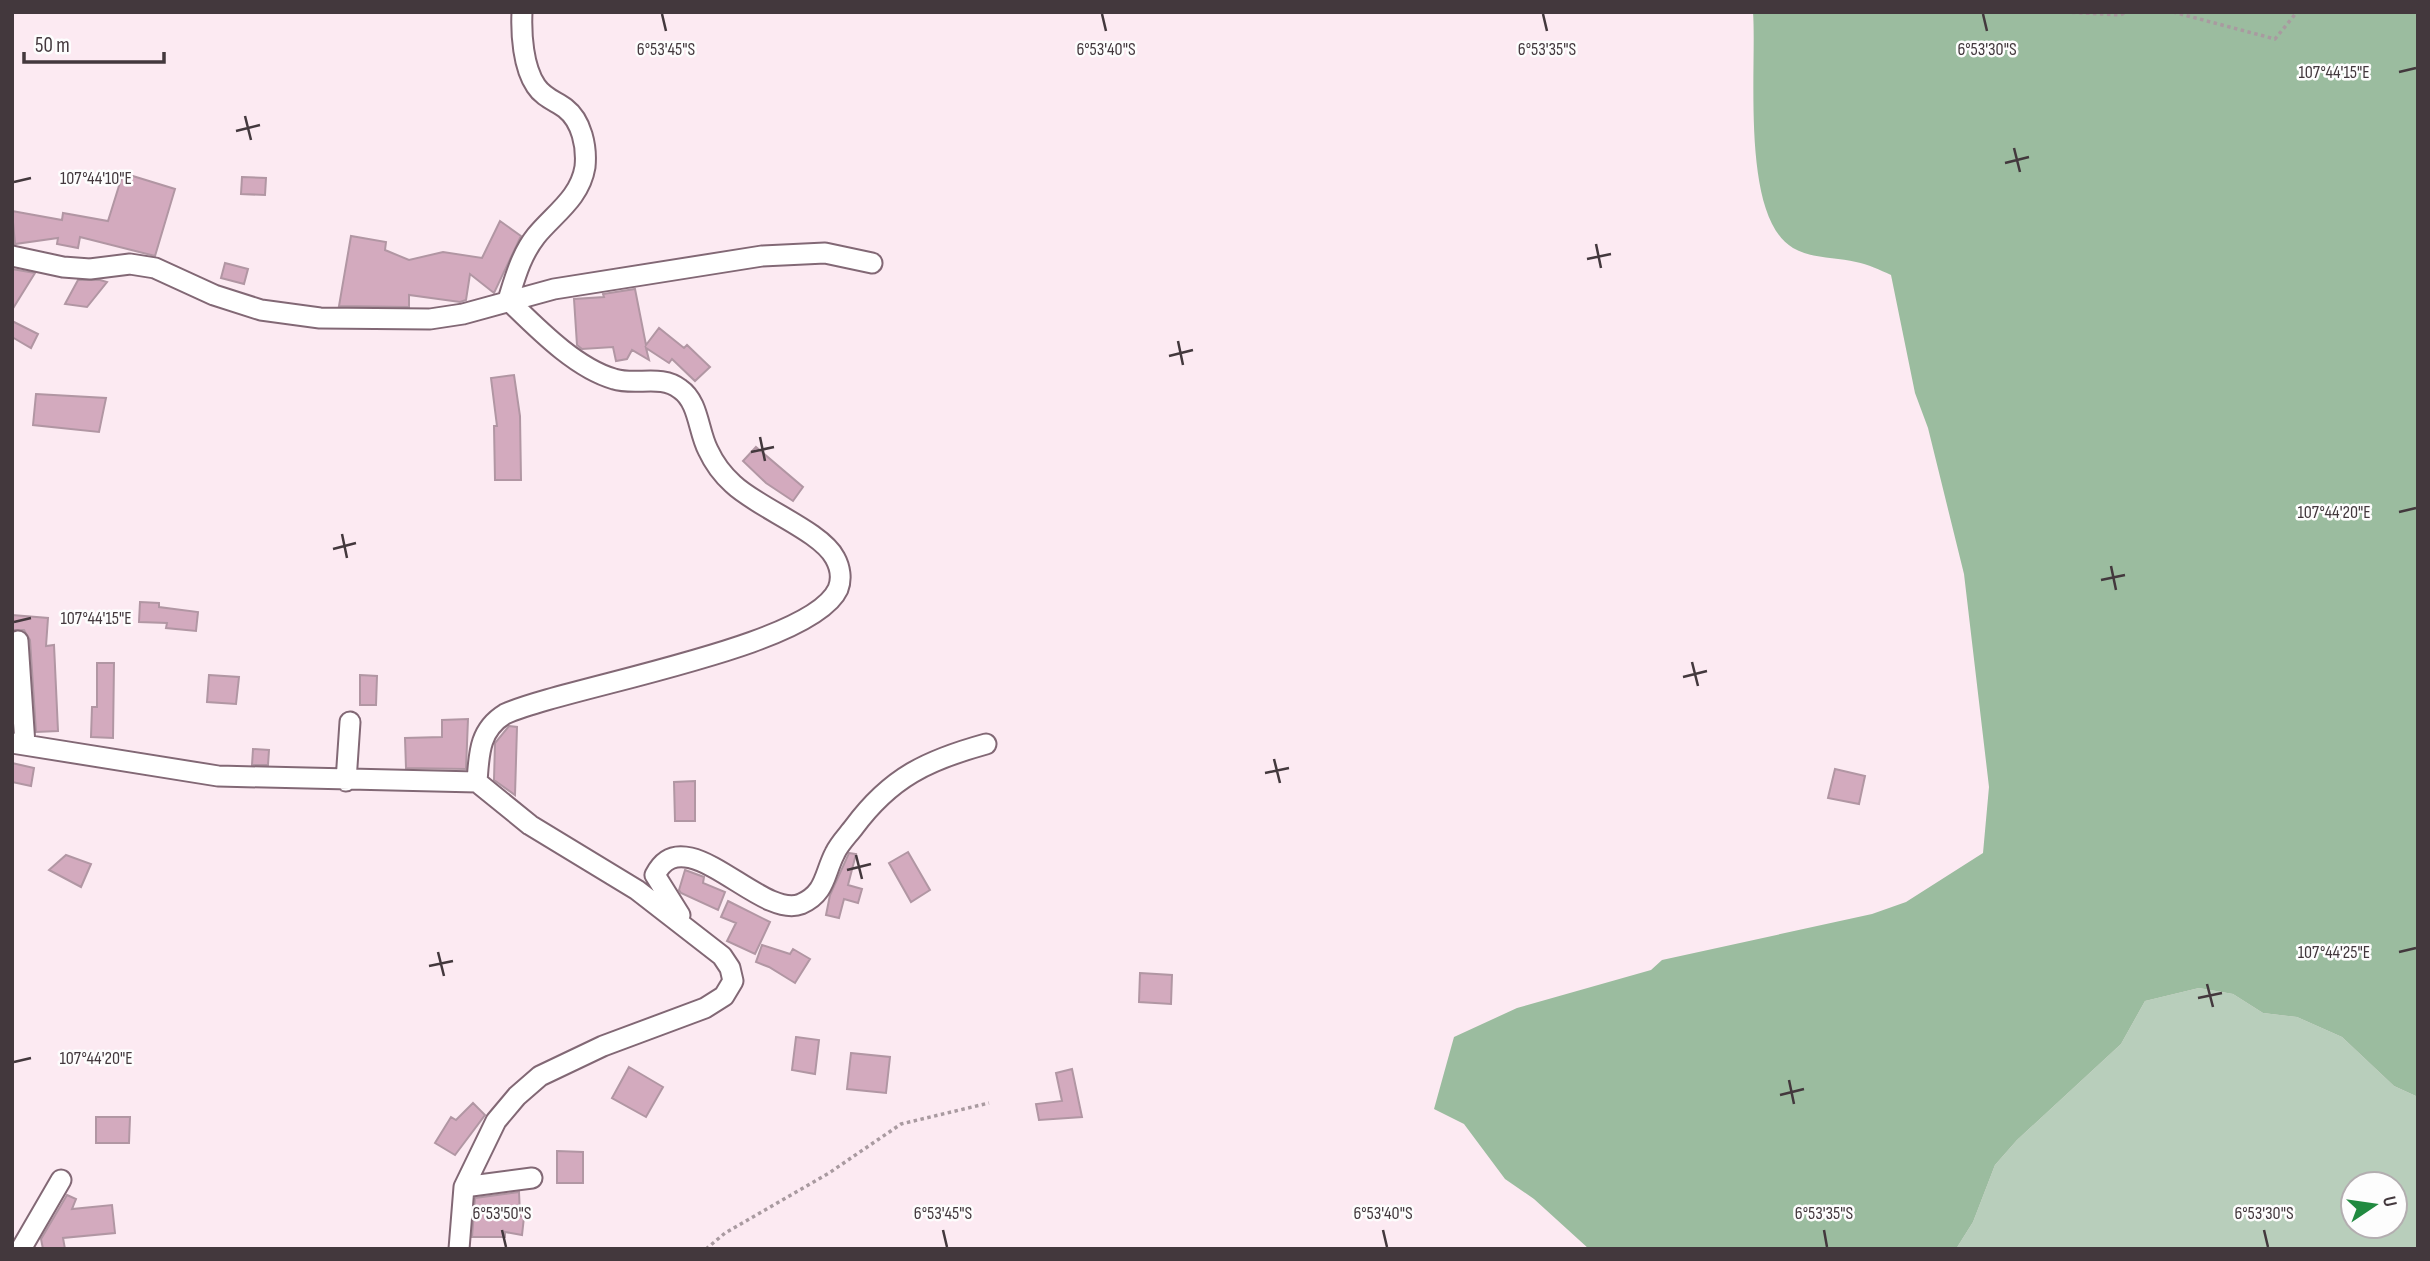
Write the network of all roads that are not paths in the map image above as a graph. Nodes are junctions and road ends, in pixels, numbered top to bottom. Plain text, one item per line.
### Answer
1 (522, 12) edge
2 (12, 256) edge
3 (872, 263) dead end
4 (508, 300) junction
5 (18, 641) dead end
6 (350, 722) dead end
7 (19, 744) edge
8 (986, 744) dead end
9 (346, 781) junction
10 (477, 782) junction
11 (688, 927) junction
12 (532, 1178) dead end
13 (61, 1180) dead end
14 (464, 1187) junction
15 (21, 1249) edge
16 (459, 1249) edge

1 - 4 street
2 - 4 street
3 - 4 street
4 - 10 street
5 - 7 street
6 - 9 street
7 - 9 street
8 - 11 street
9 - 10 street
10 - 11 street
11 - 14 street
12 - 14 street
13 - 15 street
14 - 16 street

